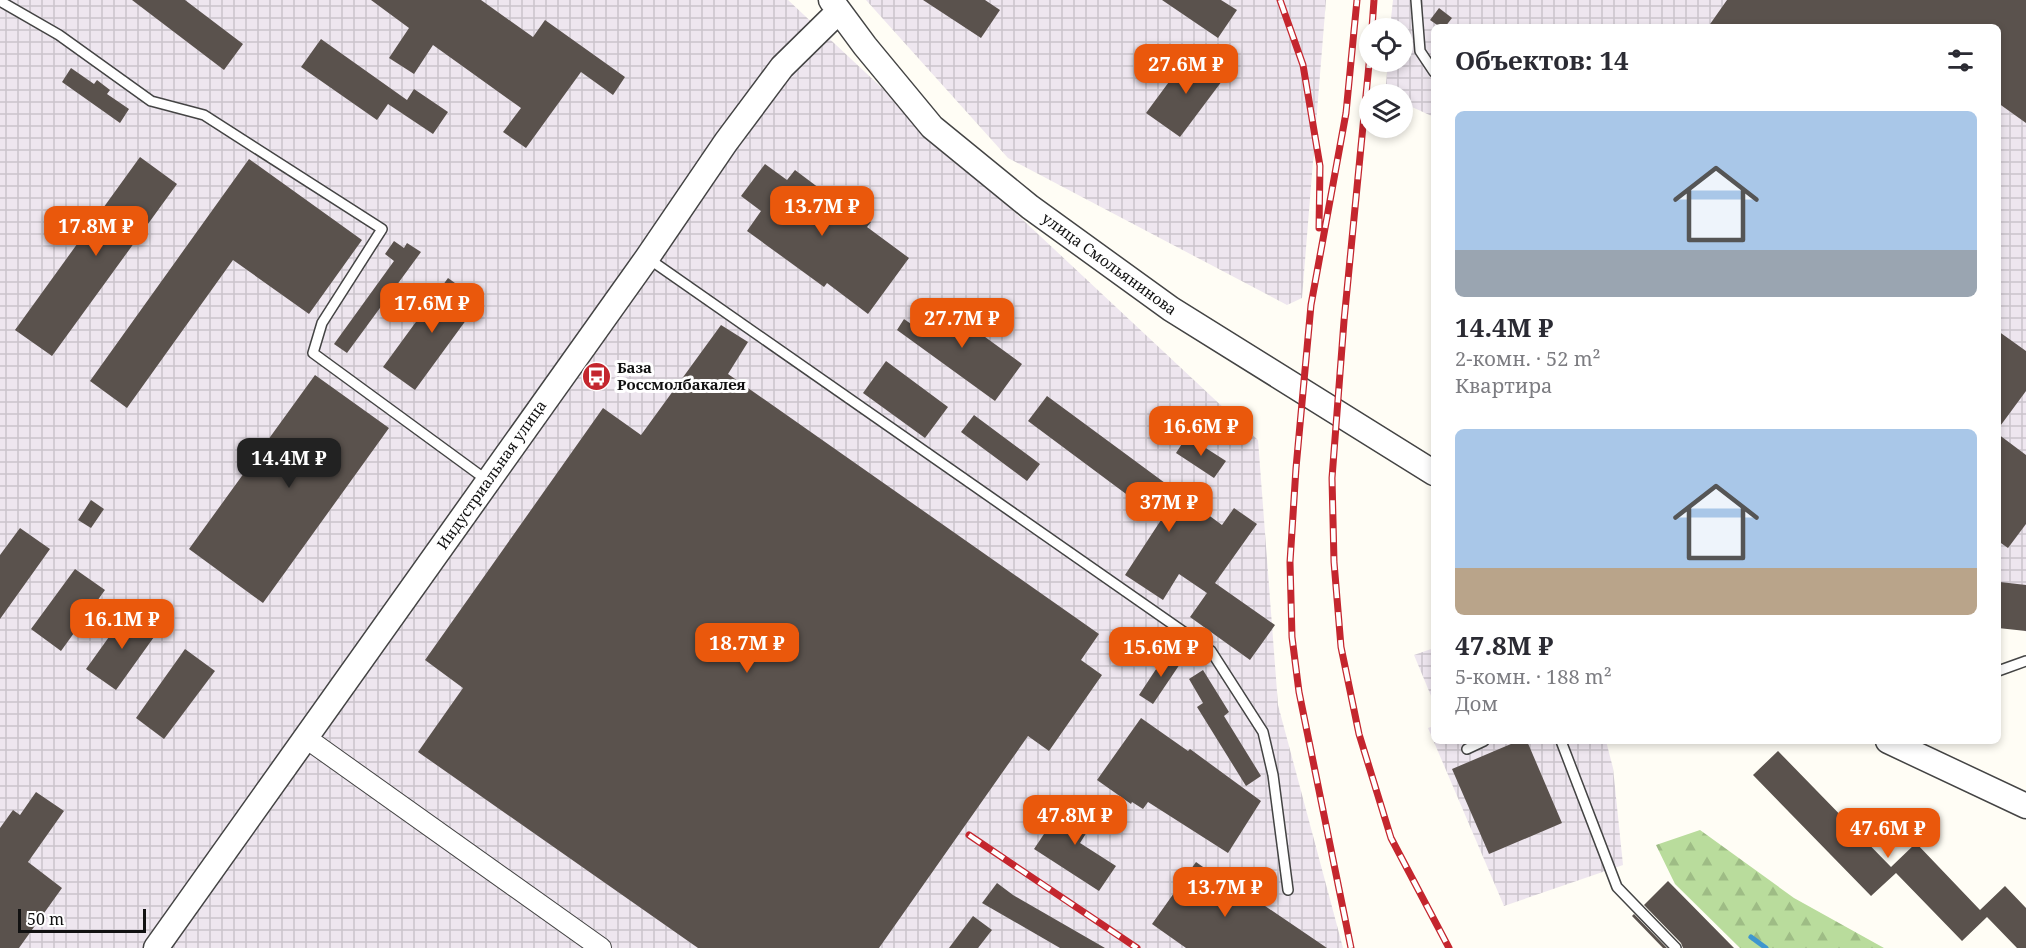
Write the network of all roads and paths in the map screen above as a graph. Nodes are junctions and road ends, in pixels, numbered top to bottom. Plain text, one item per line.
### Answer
1 (0, 1) edge
2 (1417, 2) edge
3 (835, 6) edge
4 (1431, 68) edge
5 (647, 258) junction
6 (1431, 471) edge
7 (488, 481) junction
8 (2026, 661) edge
9 (2001, 670) edge
10 (306, 738) junction
11 (1477, 744) edge
12 (1562, 744) edge
13 (1894, 744) edge
14 (1467, 748) dead end
15 (2026, 806) edge
16 (1288, 890) dead end
17 (156, 948) edge
18 (601, 948) edge
19 (1676, 948) edge

1 - 7 lane
2 - 4 lane
3 - 5 street, Индустриальная улица
3 - 6 street, улица Смольянинова
5 - 7 street, Индустриальная улица
5 - 16 lane
7 - 10 street, Индустриальная улица
8 - 9 lane
10 - 17 street, Индустриальная улица
10 - 18 street
11 - 14 lane
12 - 19 lane
13 - 15 street

